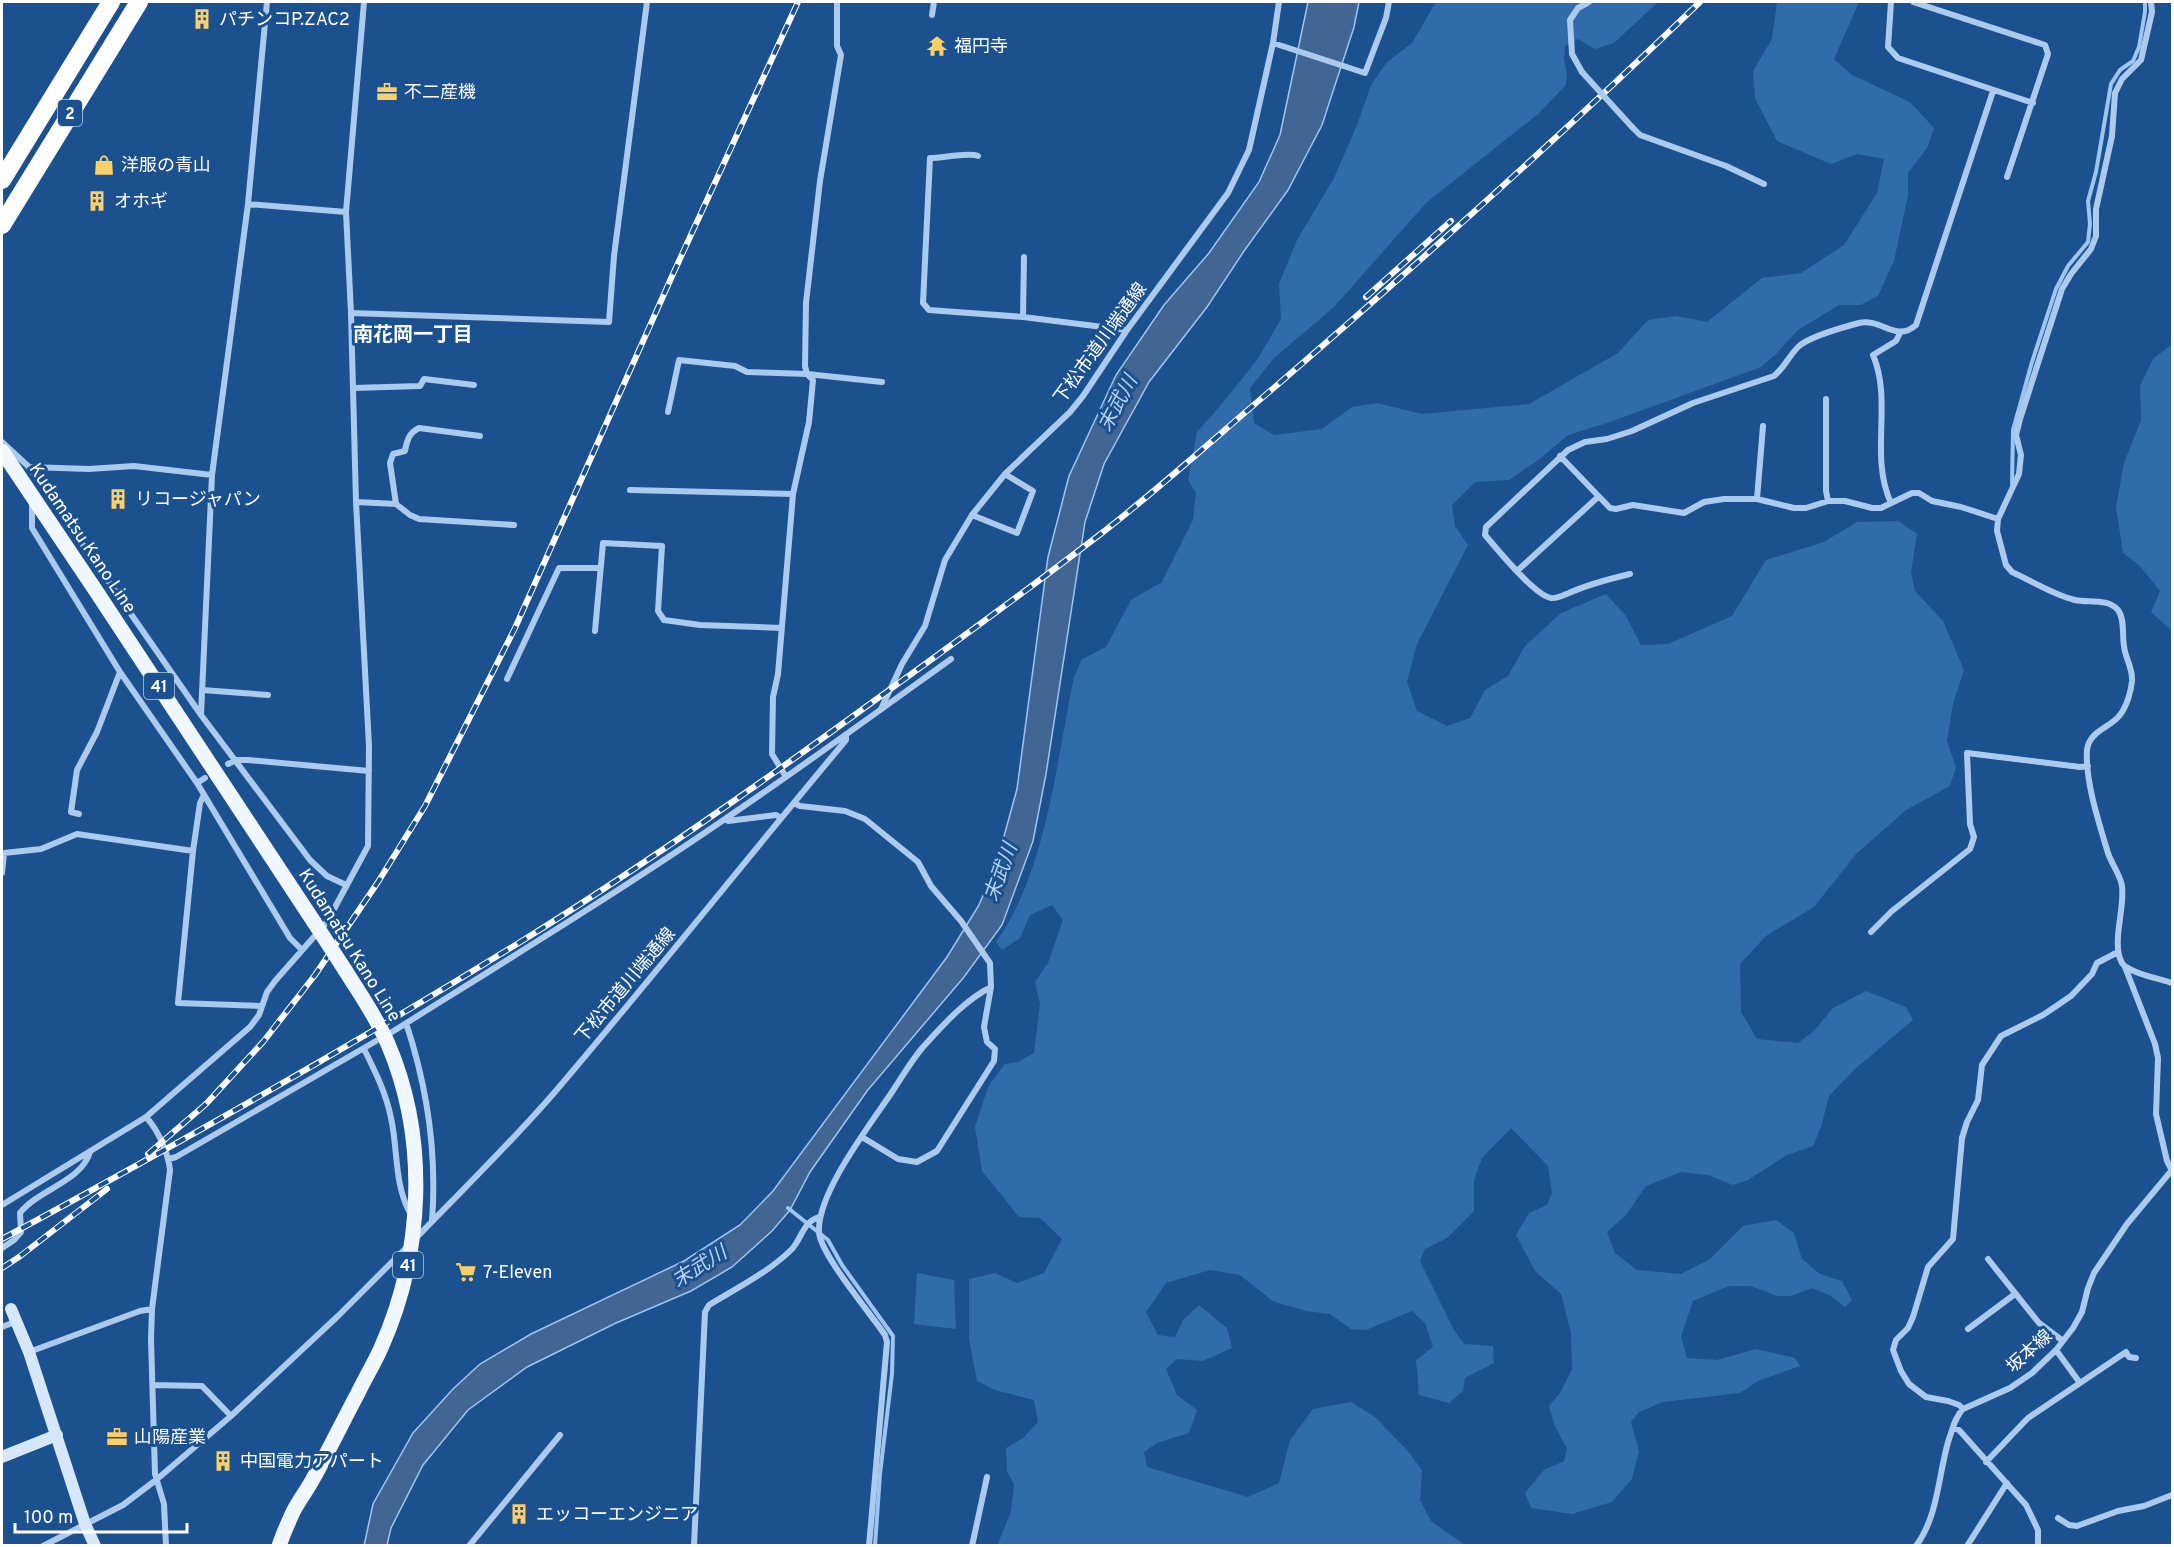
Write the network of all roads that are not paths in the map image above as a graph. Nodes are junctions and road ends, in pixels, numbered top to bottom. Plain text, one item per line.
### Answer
1 (139, 2) edge
2 (267, 2) edge
3 (364, 2) edge
4 (647, 2) edge
5 (837, 2) edge
6 (934, 2) edge
7 (1279, 2) edge
8 (1389, 2) edge
9 (1589, 2) edge
10 (1891, 2) edge
11 (1913, 2) edge
12 (2151, 2) edge
13 (108, 4) edge
14 (932, 15) dead end
15 (1276, 44) junction
16 (1993, 91) junction
17 (2033, 103) junction
18 (978, 156) dead end
19 (2007, 177) dead end
20 (2, 180) edge
21 (1764, 184) dead end
22 (248, 204) junction
23 (346, 212) junction
24 (2, 225) edge
25 (1024, 257) dead end
26 (351, 313) junction
27 (1023, 317) junction
28 (1127, 330) junction
29 (1900, 333) junction
30 (807, 374) junction
31 (882, 382) dead end
32 (474, 385) dead end
33 (354, 388) junction
34 (1826, 399) dead end
35 (668, 412) dead end
36 (1763, 426) dead end
37 (480, 436) dead end
38 (2, 442) edge
39 (3, 455) edge
40 (1560, 456) junction
41 (29, 467) junction
42 (1005, 474) junction
43 (212, 475) junction
44 (630, 490) dead end
45 (793, 494) junction
46 (32, 496) junction
47 (1598, 497) junction
48 (1757, 499) junction
49 (1828, 501) junction
50 (356, 502) junction
51 (1891, 503) junction
52 (396, 504) junction
53 (972, 515) junction
54 (1998, 519) junction
55 (514, 525) dead end
56 (600, 568) junction
57 (1517, 571) junction
58 (1630, 574) dead end
59 (782, 628) junction
60 (595, 631) dead end
61 (951, 658) dead end
62 (120, 672) junction
63 (507, 679) dead end
64 (202, 690) junction
65 (268, 695) dead end
66 (881, 710) junction
67 (201, 716) junction
68 (846, 735) junction
69 (236, 760) junction
70 (228, 764) dead end
71 (2088, 766) junction
72 (369, 771) junction
73 (786, 777) junction
74 (205, 778) dead end
75 (197, 783) junction
76 (204, 795) junction
77 (794, 802) junction
78 (79, 814) dead end
79 (781, 818) junction
80 (726, 819) junction
81 (193, 850) junction
82 (2, 873) edge
83 (346, 885) junction
84 (1871, 932) dead end
85 (302, 950) junction
86 (2118, 952) junction
87 (2125, 967) junction
88 (2172, 983) edge
89 (991, 987) junction
90 (261, 1006) junction
91 (406, 1023) junction
92 (393, 1032) dead end
93 (376, 1041) dead end
94 (364, 1048) junction
95 (146, 1117) junction
96 (862, 1137) junction
97 (90, 1151) junction
98 (169, 1159) junction
99 (2172, 1171) edge
100 (2, 1204) edge
101 (819, 1217) junction
102 (432, 1221) junction
103 (414, 1222) junction
104 (412, 1242) junction
105 (2, 1248) edge
106 (1988, 1259) dead end
107 (2014, 1294) junction
108 (11, 1309) dead end
109 (152, 1309) junction
110 (17, 1321) junction
111 (2, 1327) edge
112 (1968, 1329) dead end
113 (2063, 1341) junction
114 (2056, 1350) junction
115 (28, 1352) junction
116 (2136, 1358) dead end
117 (2080, 1383) junction
118 (153, 1385) junction
119 (1963, 1409) junction
120 (231, 1416) junction
121 (1953, 1428) junction
122 (57, 1435) junction
123 (560, 1435) dead end
124 (2, 1457) edge
125 (1986, 1462) junction
126 (987, 1477) dead end
127 (156, 1480) junction
128 (2007, 1483) junction
129 (2172, 1495) edge
130 (2058, 1518) dead end
131 (85, 1524) junction
132 (43, 1545) edge
133 (95, 1545) edge
134 (166, 1545) edge
135 (279, 1545) edge
136 (469, 1545) edge
137 (694, 1545) edge
138 (869, 1545) edge
139 (972, 1545) edge
140 (1916, 1545) edge
141 (1967, 1545) edge
142 (2038, 1545) edge

1 - 24 highway, 2
2 - 22 street
3 - 23 street
4 - 26 street
5 - 30 street
6 - 14 street
7 - 15 street, 下松市道川端通線
8 - 15 street
9 - 21 street, bridge
10 - 16 street
11 - 17 street
12 - 54 street
13 - 20 highway, 2
15 - 28 street, 下松市道川端通線
16 - 17 street
16 - 29 street
17 - 19 street
18 - 27 street
22 - 23 street
22 - 43 street
23 - 26 street
25 - 27 street
26 - 33 street
27 - 28 street
28 - 42 street, 下松市道川端通線
29 - 40 street
29 - 51 street
30 - 31 street
30 - 35 street
30 - 45 street
32 - 33 street
33 - 50 street
34 - 49 street
36 - 48 street
37 - 52 street
38 - 41 street
39 - 46 main road, Kudamatsu Kano Line / 41
40 - 47 street
40 - 57 street
41 - 43 street
41 - 67 street
42 - 53 street, 下松市道川端通線
42 - 53 street
43 - 64 street
44 - 45 street
45 - 59 street
46 - 62 street
46 - 103 main road, Kudamatsu Kano Line / 41, bridge
47 - 48 street
47 - 57 street
48 - 49 street
49 - 51 street
50 - 52 street
50 - 72 street
51 - 54 street
52 - 55 street
53 - 66 street, 下松市道川端通線
54 - 71 street
56 - 59 street
56 - 60 street
56 - 63 street
57 - 58 street
59 - 73 street
61 - 66 street
62 - 75 street
62 - 78 street
64 - 65 street
64 - 67 street
66 - 68 street
67 - 69 street
68 - 73 street
68 - 77 street, 下松市道川端通線
69 - 70 street
69 - 72 street
69 - 83 street
71 - 84 street
71 - 86 street
72 - 83 street
73 - 80 street
74 - 75 street
75 - 76 street
76 - 81 street
76 - 85 street
77 - 79 street, 下松市道川端通線
77 - 89 street
79 - 80 street
79 - 102 street, 下松市道川端通線
80 - 91 street
81 - 82 street
81 - 90 street
83 - 85 street
85 - 90 street
86 - 87 street
86 - 119 street
87 - 88 street
87 - 99 street
89 - 96 street
89 - 96 street
90 - 95 street
91 - 92 street
91 - 102 street
93 - 94 street
94 - 98 street
94 - 103 street
95 - 97 street
95 - 98 street
96 - 101 street
97 - 100 street
97 - 105 street
98 - 109 street
99 - 113 street, 坂本線
101 - 137 street
101 - 138 street
102 - 104 street, 下松市道川端通線
103 - 104 main road, Kudamatsu Kano Line / 41
104 - 120 street, 下松市道川端通線
104 - 135 main road, Kudamatsu Kano Line / 41
106 - 107 street
107 - 112 street
107 - 113 street
108 - 110 main road
109 - 115 street
109 - 118 street
110 - 111 street
110 - 115 main road
113 - 114 street, 坂本線
114 - 117 street
114 - 119 street, 坂本線
115 - 122 main road
116 - 117 street
117 - 125 street
118 - 120 street
118 - 127 street
119 - 121 street
120 - 127 street, 下松市道川端通線
121 - 125 street
121 - 140 street
122 - 124 main road
122 - 131 main road
123 - 136 street
125 - 128 street
126 - 139 street
127 - 131 street, 下松市道川端通線
127 - 134 street
128 - 141 street
128 - 142 street
129 - 130 street
131 - 132 street, 下松市道川端通線
131 - 133 main road

